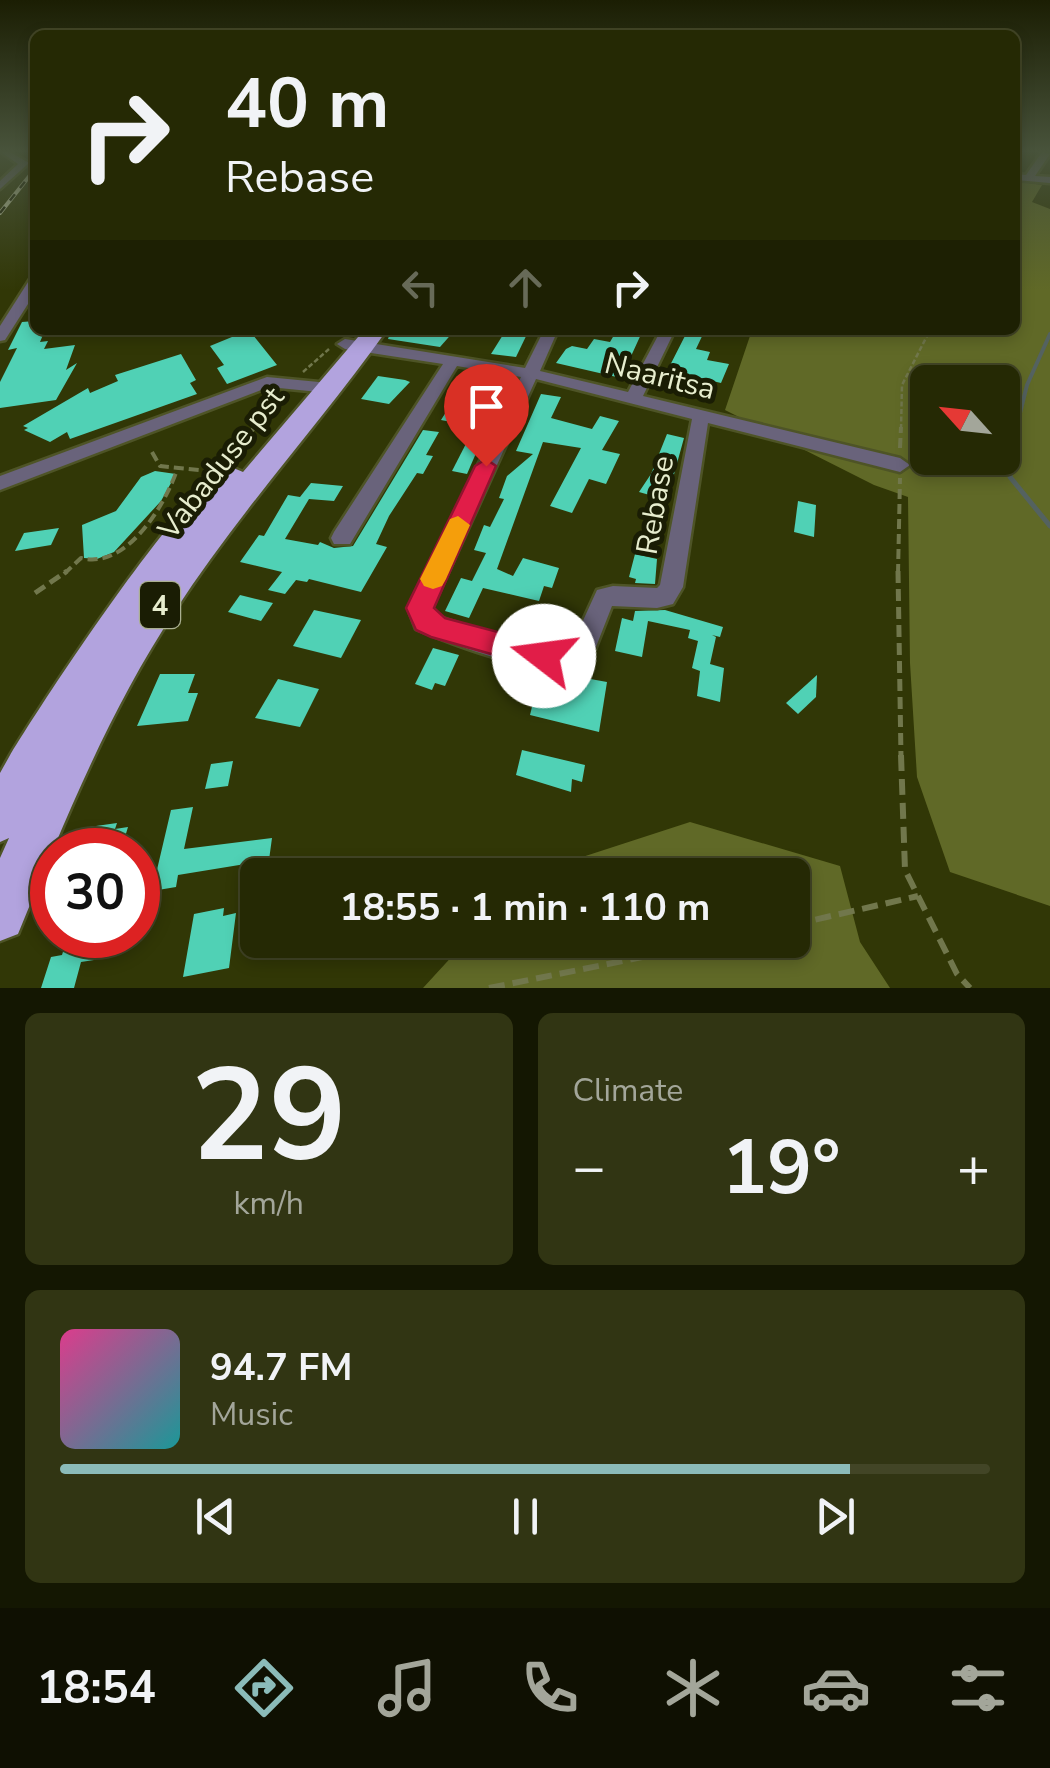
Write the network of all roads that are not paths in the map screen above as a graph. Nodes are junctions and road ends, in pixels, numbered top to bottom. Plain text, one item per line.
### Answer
1 (29, 301) edge
2 (548, 335) edge
3 (665, 335) edge
4 (0, 337) edge
5 (354, 339) edge
6 (453, 360) junction
7 (529, 373) junction
8 (310, 385) junction
9 (634, 396) junction
10 (702, 415) junction
11 (900, 464) road end
12 (0, 483) edge
13 (342, 538) dead end
14 (0, 819) edge
15 (0, 916) edge

1 - 4 street
2 - 7 street, Rebase
3 - 9 street
5 - 6 street, Naaritsa
5 - 8 highway, Vabaduse pst / 4
6 - 7 street, Naaritsa
6 - 13 street
7 - 9 street, Naaritsa
7 - 10 street, Rebase
8 - 12 street
8 - 14 highway, Vabaduse pst / 4
8 - 15 highway, Vabaduse pst / 4
9 - 10 street, Naaritsa
10 - 11 street, Naaritsa

